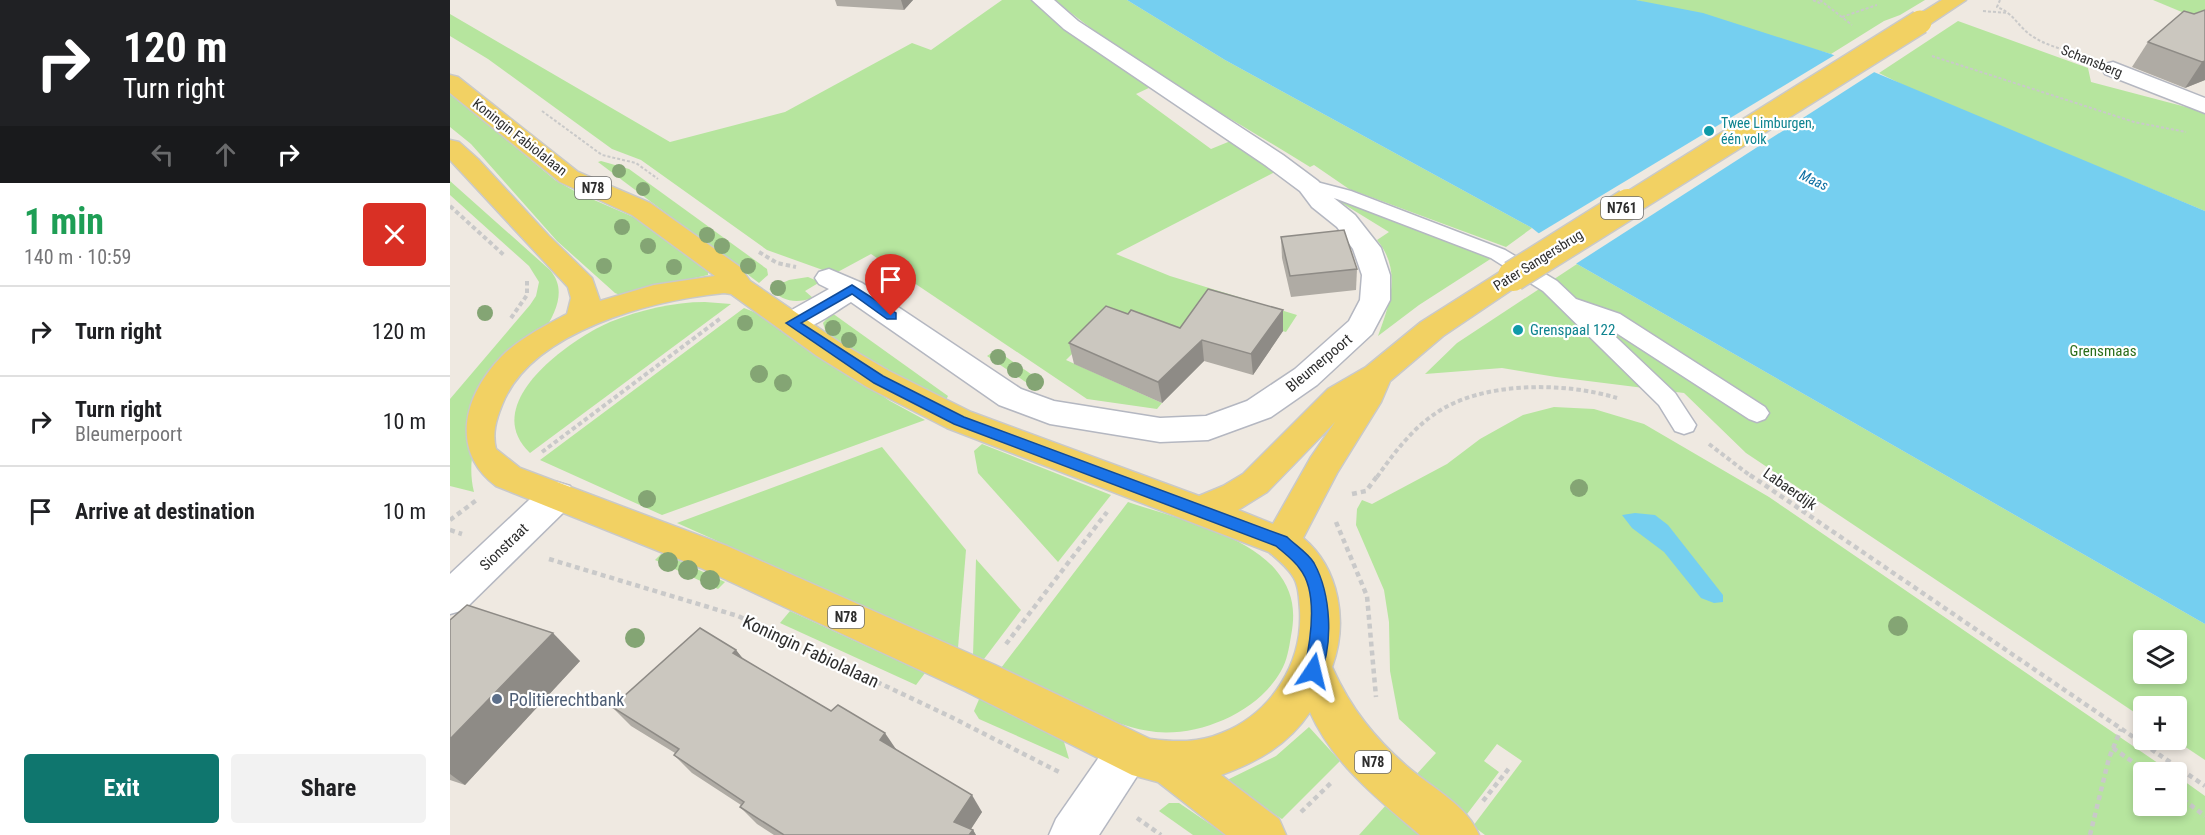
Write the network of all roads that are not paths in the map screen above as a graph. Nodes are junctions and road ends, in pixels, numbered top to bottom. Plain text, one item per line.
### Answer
1 (1042, 0) edge
2 (1956, 0) edge
3 (2113, 69) road end
4 (450, 82) edge
5 (2205, 105) edge
6 (450, 147) edge
7 (1309, 186) junction
8 (734, 300) junction
9 (1565, 300) junction
10 (582, 318) junction
11 (792, 323) junction
12 (1377, 375) junction
13 (1757, 413) dead end
14 (1684, 425) road end
15 (557, 496) junction
16 (1202, 510) junction
17 (1282, 542) junction
18 (450, 598) edge
19 (1313, 671) junction
20 (1128, 752) junction
21 (1172, 766) junction
22 (1278, 828) edge
23 (1072, 835) edge
24 (1456, 835) edge

1 - 7 street, Bleumerpoort
2 - 12 main road, Pater Sangersbrug / N761, bridge
3 - 5 street, Schansberg
4 - 8 main road, Koningin Fabiolalaan / N78
6 - 10 main road
7 - 9 lane
7 - 11 street, Bleumerpoort
8 - 10 main road, N78
8 - 11 main road, N78
9 - 13 lane
9 - 14 lane
10 - 15 main road, N78
11 - 16 main road, N78
12 - 16 main road, Pater Sangersbrug / N761
12 - 17 main road, Pater Sangersbrug / N761
15 - 18 street, Sionstraat
15 - 20 main road, N78
16 - 17 main road, N78
17 - 19 main road, N78
19 - 21 main road, N78
19 - 24 main road, N78
20 - 21 main road, N78
20 - 23 street
21 - 22 main road, N78

